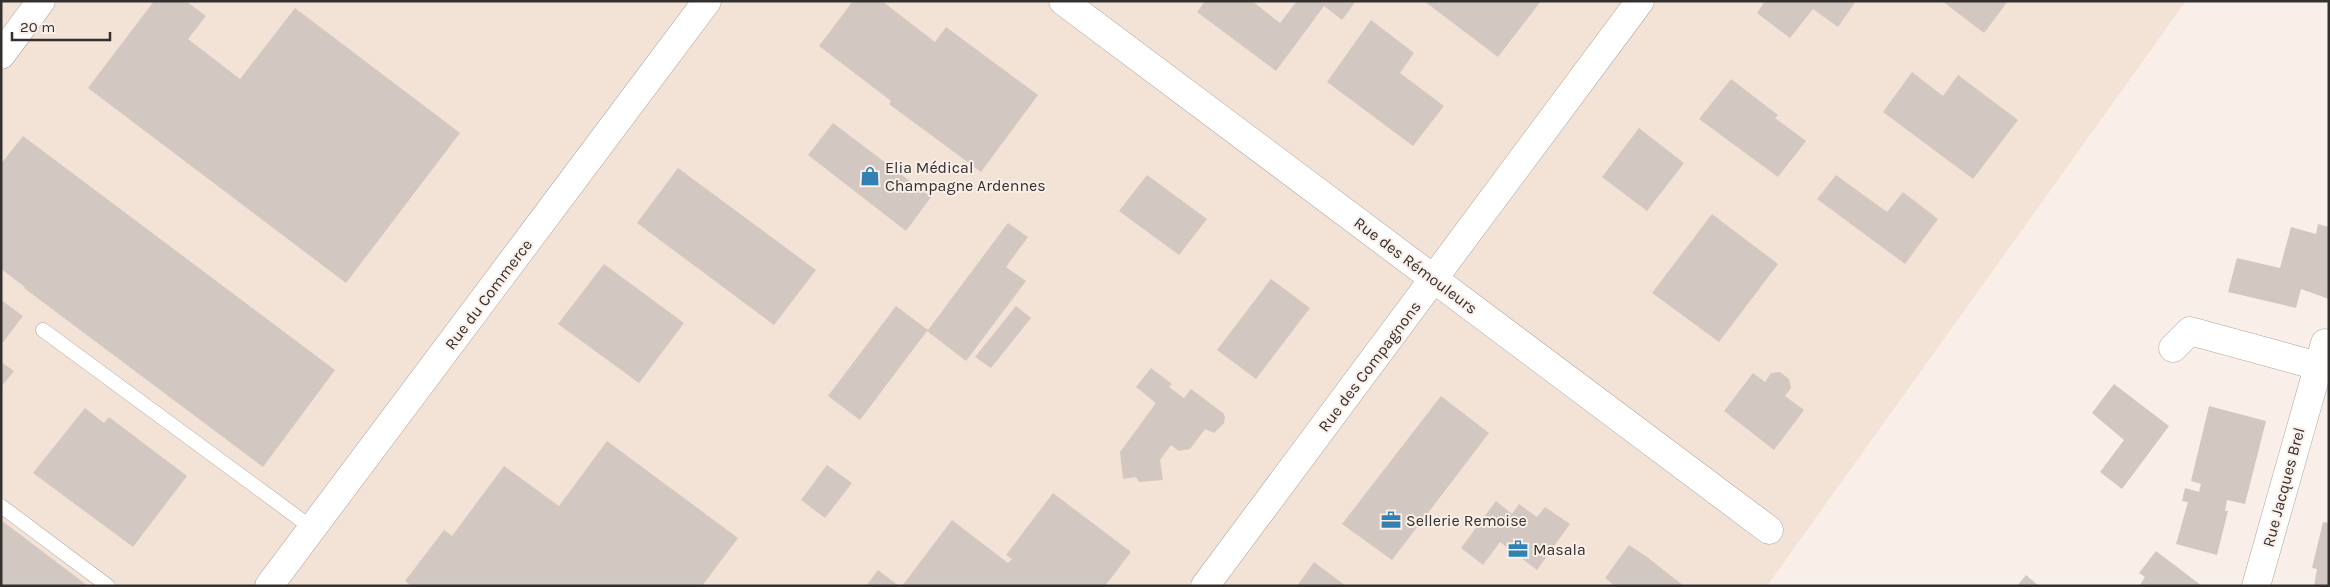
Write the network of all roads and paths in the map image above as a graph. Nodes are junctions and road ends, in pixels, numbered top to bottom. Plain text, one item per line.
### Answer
1 (42, 1) edge
2 (706, 1) edge
3 (1063, 1) edge
4 (1640, 1) edge
5 (1, 55) edge
6 (1434, 279) junction
7 (43, 330) dead end
8 (2173, 348) dead end
9 (2322, 373) edge
10 (1, 506) edge
11 (312, 528) junction
12 (1769, 530) dead end
13 (108, 586) edge
14 (269, 586) edge
15 (1205, 586) edge
16 (2256, 586) edge

1 - 5 street
2 - 11 street, Rue du Commerce
3 - 6 street, Rue des Rémouleurs
4 - 6 street, Rue des Compagnons
6 - 12 street, Rue des Rémouleurs
6 - 15 street, Rue des Compagnons
7 - 11 lane
8 - 9 street, Rue Jacques Brel
9 - 16 street, Rue Jacques Brel
10 - 13 lane
11 - 14 street, Rue du Commerce

